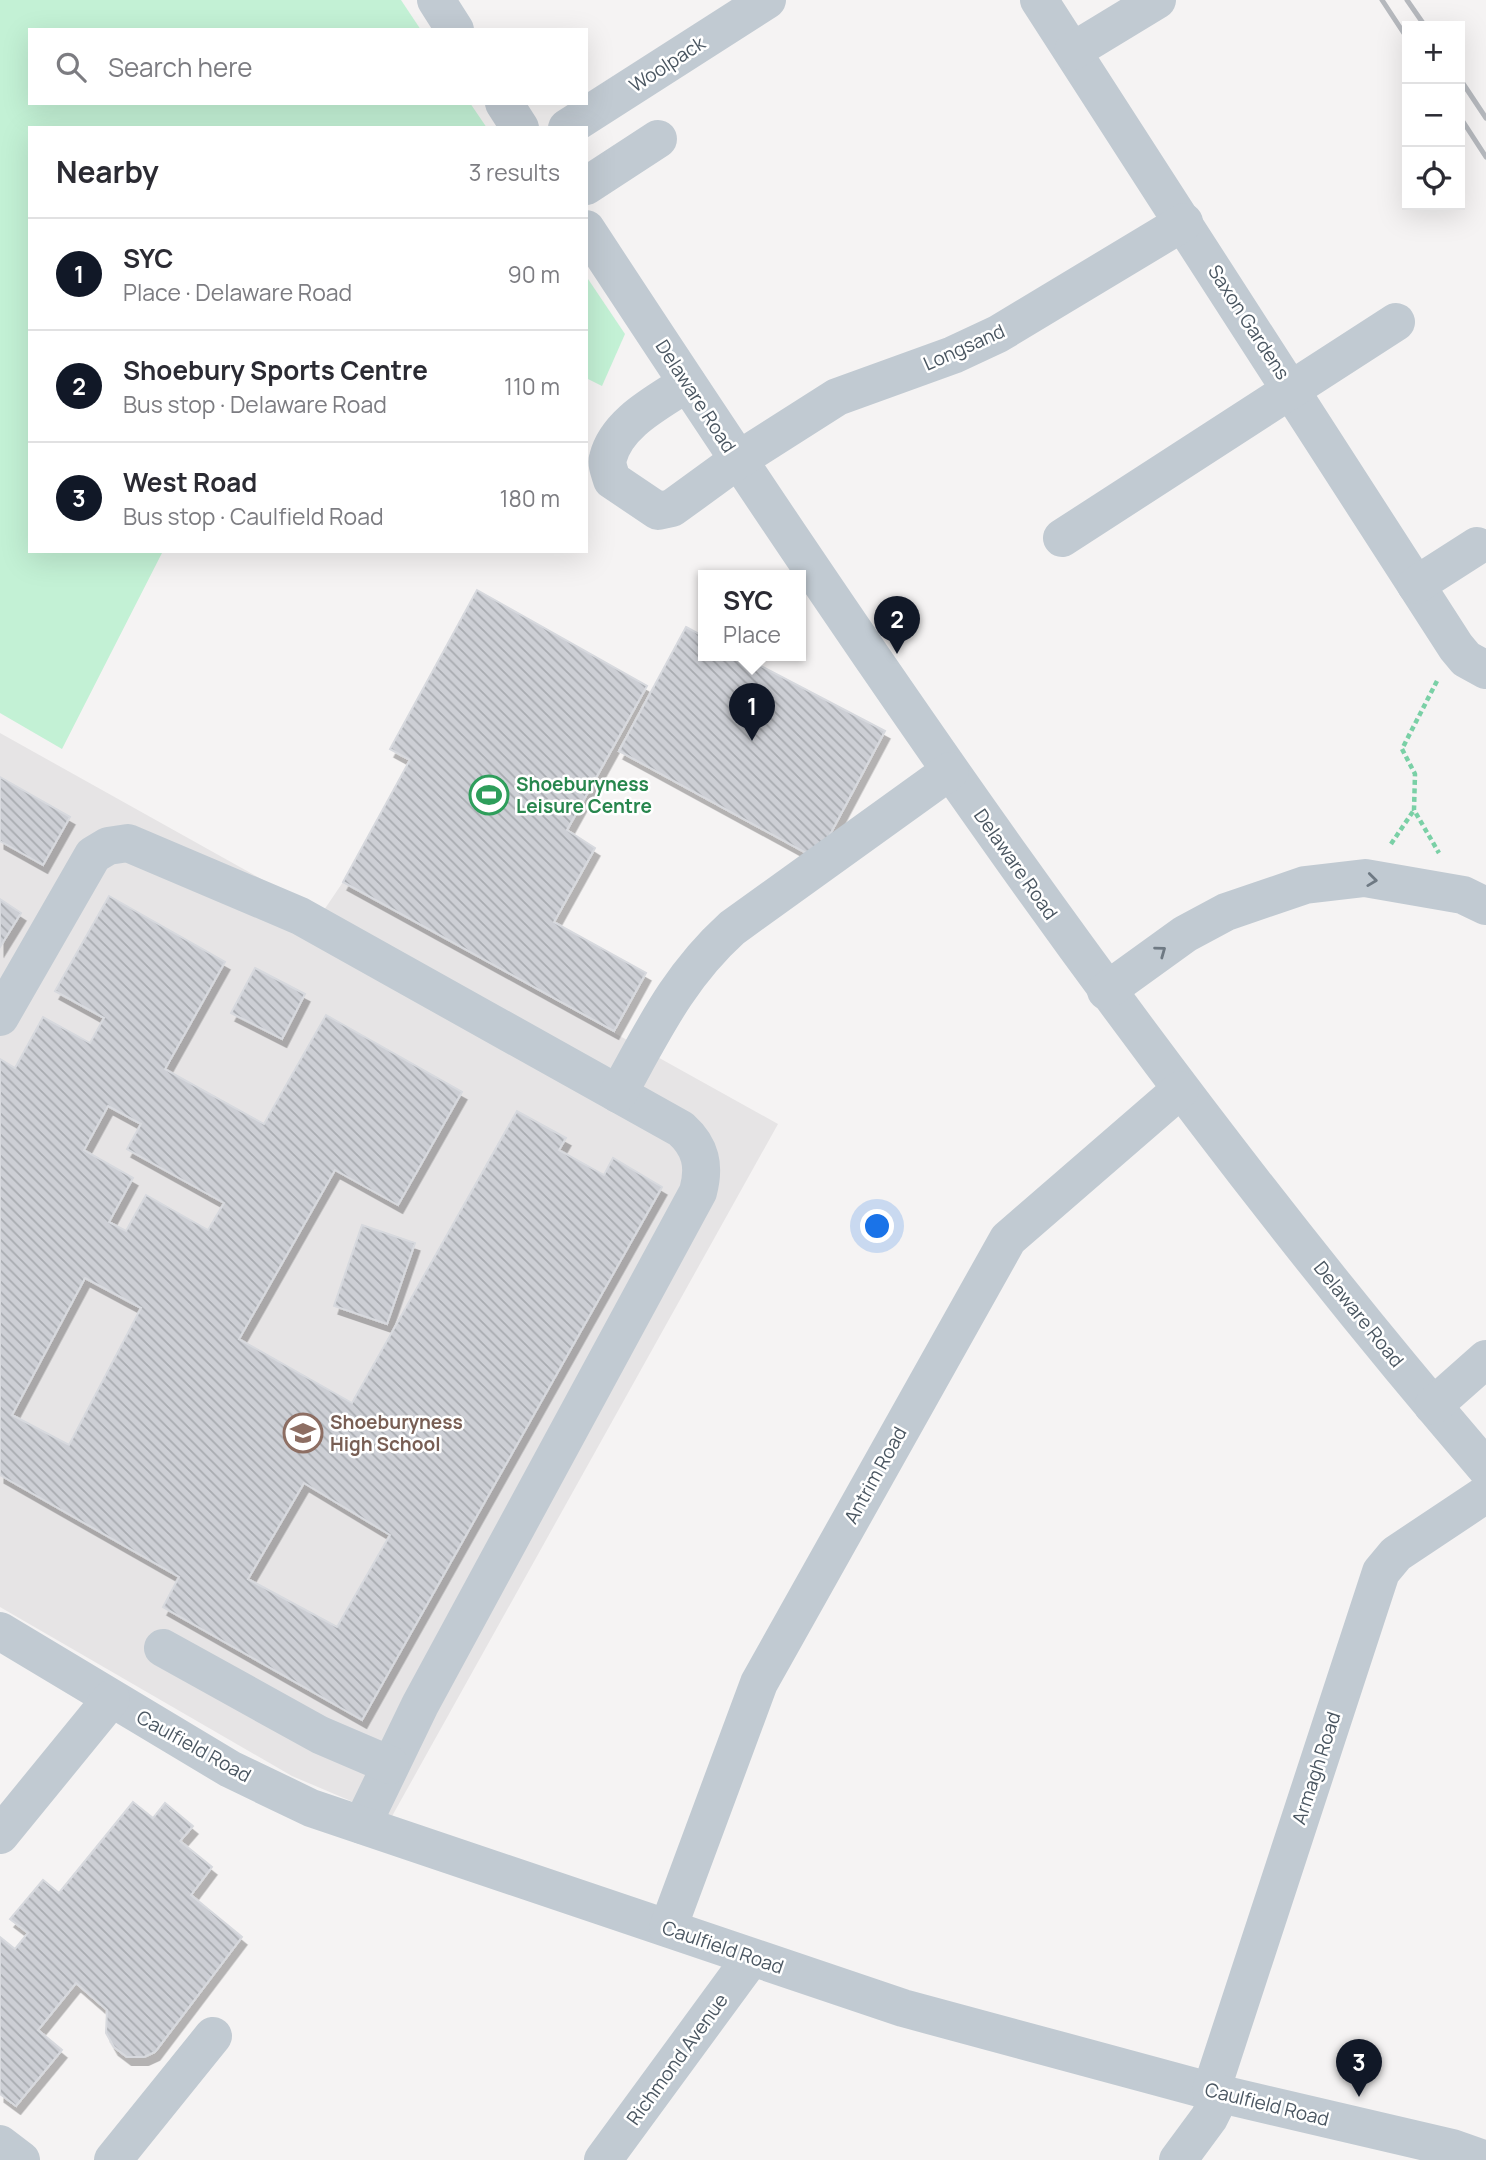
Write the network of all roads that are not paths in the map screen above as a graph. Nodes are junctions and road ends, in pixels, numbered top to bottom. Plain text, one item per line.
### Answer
1 (436, 0) edge
2 (767, 0) edge
3 (1039, 0) edge
4 (1157, 0) edge
5 (454, 28) edge
6 (1073, 51) junction
7 (504, 105) edge
8 (519, 126) edge
9 (571, 126) edge
10 (658, 139) dead end
11 (588, 185) edge
12 (1184, 222) junction
13 (588, 232) edge
14 (1396, 323) dead end
15 (687, 383) junction
16 (1291, 388) junction
17 (738, 460) junction
18 (1062, 538) dead end
19 (1477, 546) dead end
20 (1416, 586) junction
21 (1486, 670) edge
22 (950, 771) junction
23 (1474, 900) edge
24 (1106, 991) junction
25 (0, 1017) edge
26 (1180, 1090) junction
27 (618, 1094) junction
28 (1486, 1359) edge
29 (1433, 1406) junction
30 (1486, 1468) edge
31 (1486, 1493) edge
32 (0, 1631) edge
33 (163, 1648) dead end
34 (111, 1699) junction
35 (390, 1765) junction
36 (362, 1825) junction
37 (0, 1835) edge
38 (668, 1927) junction
39 (751, 1958) junction
40 (213, 2036) dead end
41 (1216, 2092) junction
42 (0, 2144) edge
43 (21, 2160) edge
44 (113, 2160) edge
45 (603, 2160) edge
46 (1178, 2160) edge
47 (1486, 2160) edge

1 - 5 street
2 - 9 street, Woolpack
3 - 6 street, Saxon Gardens
4 - 6 street
6 - 12 street, Saxon Gardens
7 - 8 street
10 - 11 street
12 - 16 street, Saxon Gardens
12 - 17 street, Longsand
13 - 15 street, Delaware Road
14 - 16 street
15 - 17 street, Delaware Road
15 - 17 street, Longsand
16 - 18 street
16 - 20 street, Saxon Gardens
17 - 22 street, Delaware Road
19 - 20 street
20 - 21 street, Saxon Gardens
22 - 24 street, Delaware Road
22 - 27 street
24 -> 23 street
24 - 26 street, Delaware Road
25 - 27 street
26 - 29 street, Delaware Road
26 - 38 street, Antrim Road
27 - 35 street
28 - 29 street
29 - 30 street, Delaware Road
31 - 41 street, Armagh Road
32 - 34 street, Caulfield Road
33 - 35 street
34 - 36 street, Caulfield Road
34 - 37 street
35 - 36 street
36 - 38 street, Caulfield Road
38 - 39 street, Caulfield Road
39 - 41 street, Caulfield Road
39 - 45 street, Richmond Avenue
40 - 44 street
41 - 46 street, Armagh Road
41 - 47 street, Caulfield Road
42 - 43 street

